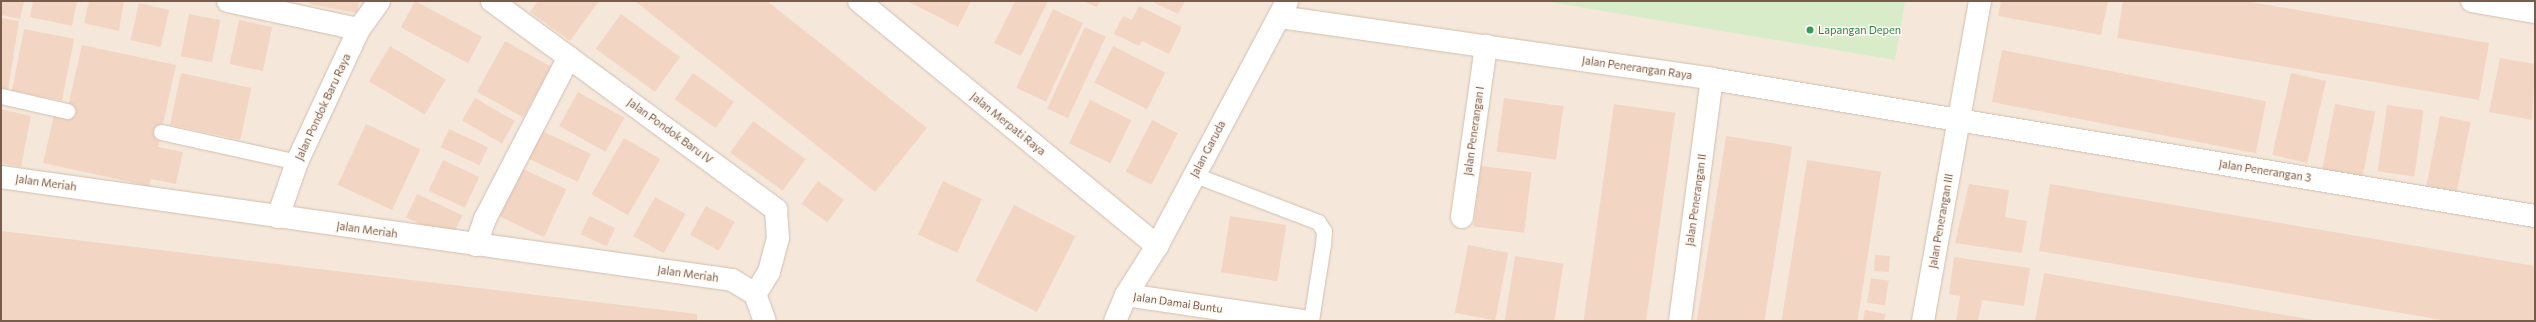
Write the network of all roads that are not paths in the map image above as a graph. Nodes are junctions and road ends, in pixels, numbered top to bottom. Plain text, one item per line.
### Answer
1 (228, 1) edge
2 (379, 1) edge
3 (492, 1) edge
4 (859, 1) edge
5 (1980, 1) edge
6 (2472, 1) edge
7 (1283, 9) edge
8 (2535, 12) edge
9 (359, 29) junction
10 (1486, 46) junction
11 (569, 57) junction
12 (1712, 79) junction
13 (1, 96) edge
14 (67, 111) dead end
15 (1960, 121) junction
16 (1994, 127) joint
17 (161, 132) dead end
18 (297, 162) junction
19 (1195, 175) junction
20 (1, 177) edge
21 (2535, 216) edge
22 (278, 217) junction
23 (1462, 217) dead end
24 (476, 245) junction
25 (1157, 246) junction
26 (755, 294) junction
27 (1126, 296) junction
28 (765, 321) edge
29 (1115, 321) edge
30 (1302, 321) edge
31 (1311, 321) edge
32 (1680, 321) edge
33 (1923, 321) edge

1 - 9 street
2 - 9 street, Jalan Pondok Baru Raya
3 - 11 street, Jalan Pondok Baru IV
4 - 25 street, Jalan Merpati Raya
5 - 15 street, Jalan Penerangan III
6 - 8 street
7 - 10 street, Jalan Penerangan Raya
7 - 19 street, Jalan Garuda
9 - 18 street, Jalan Pondok Baru Raya
10 - 12 street, Jalan Penerangan Raya
10 - 23 street, Jalan Penerangan I
11 - 24 street
11 - 26 street, Jalan Pondok Baru IV
12 - 15 street, Jalan Penerangan Raya
12 - 32 street, Jalan Penerangan II
13 - 14 lane
15 - 16 street, Jalan Penerangan Raya
15 - 33 street, Jalan Penerangan III
16 - 21 street, Jalan Penerangan 3
17 - 18 lane
18 - 22 street, Jalan Pondok Baru Raya
19 - 25 street, Jalan Garuda
19 - 31 lane
20 - 22 street, Jalan Meriah
22 - 24 street, Jalan Meriah
24 - 26 street, Jalan Meriah
25 - 27 street, Jalan Garuda
26 - 28 street
27 - 29 street, Jalan Garuda
27 - 30 street, Jalan Damai Buntu

